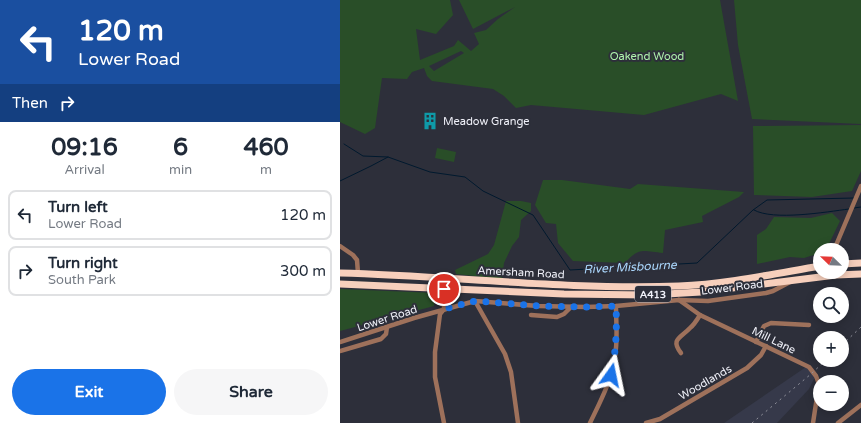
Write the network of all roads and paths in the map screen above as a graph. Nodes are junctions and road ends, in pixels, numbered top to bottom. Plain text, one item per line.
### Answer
1 (861, 186) edge
2 (837, 243) edge
3 (340, 246) edge
4 (861, 263) edge
5 (849, 264) edge
6 (813, 267) edge
7 (340, 273) edge
8 (358, 274) junction
9 (849, 274) edge
10 (861, 274) edge
11 (813, 277) edge
12 (793, 280) junction
13 (340, 284) edge
14 (444, 289) junction
15 (679, 300) junction
16 (475, 301) junction
17 (616, 306) junction
18 (571, 307) junction
19 (444, 309) junction
20 (531, 315) dead end
21 (700, 315) junction
22 (809, 325) dead end
23 (387, 327) junction
24 (340, 342) edge
25 (756, 342) junction
26 (766, 346) junction
27 (340, 351) edge
28 (681, 353) dead end
29 (861, 405) edge
30 (444, 423) edge
31 (518, 423) edge
32 (590, 423) edge
33 (646, 423) edge
34 (814, 423) edge
35 (838, 423) edge

1 - 2 street
3 - 8 street
4 - 5 highway
6 - 8 highway, Amersham Road / A413
7 - 8 highway, Amersham Road / A413
9 - 10 highway, A413
11 - 12 highway, A413
12 - 14 highway, A413
12 - 15 street, Lower Road
13 - 14 highway, A413
14 - 19 street
15 - 17 street, Lower Road
15 - 21 street, Mill Lane
16 - 18 street, Lower Road
16 - 19 street, Lower Road
16 - 31 street
17 - 18 street, Lower Road
17 - 32 street
18 - 20 street
19 - 23 street, Lower Road
19 - 30 street
21 - 25 street, Mill Lane
21 - 28 street
22 - 25 street
23 - 24 street, Lower Road
23 - 27 street
25 - 26 street, Mill Lane
26 - 33 street, Woodlands
26 - 34 street, Mill Lane
29 - 35 street

